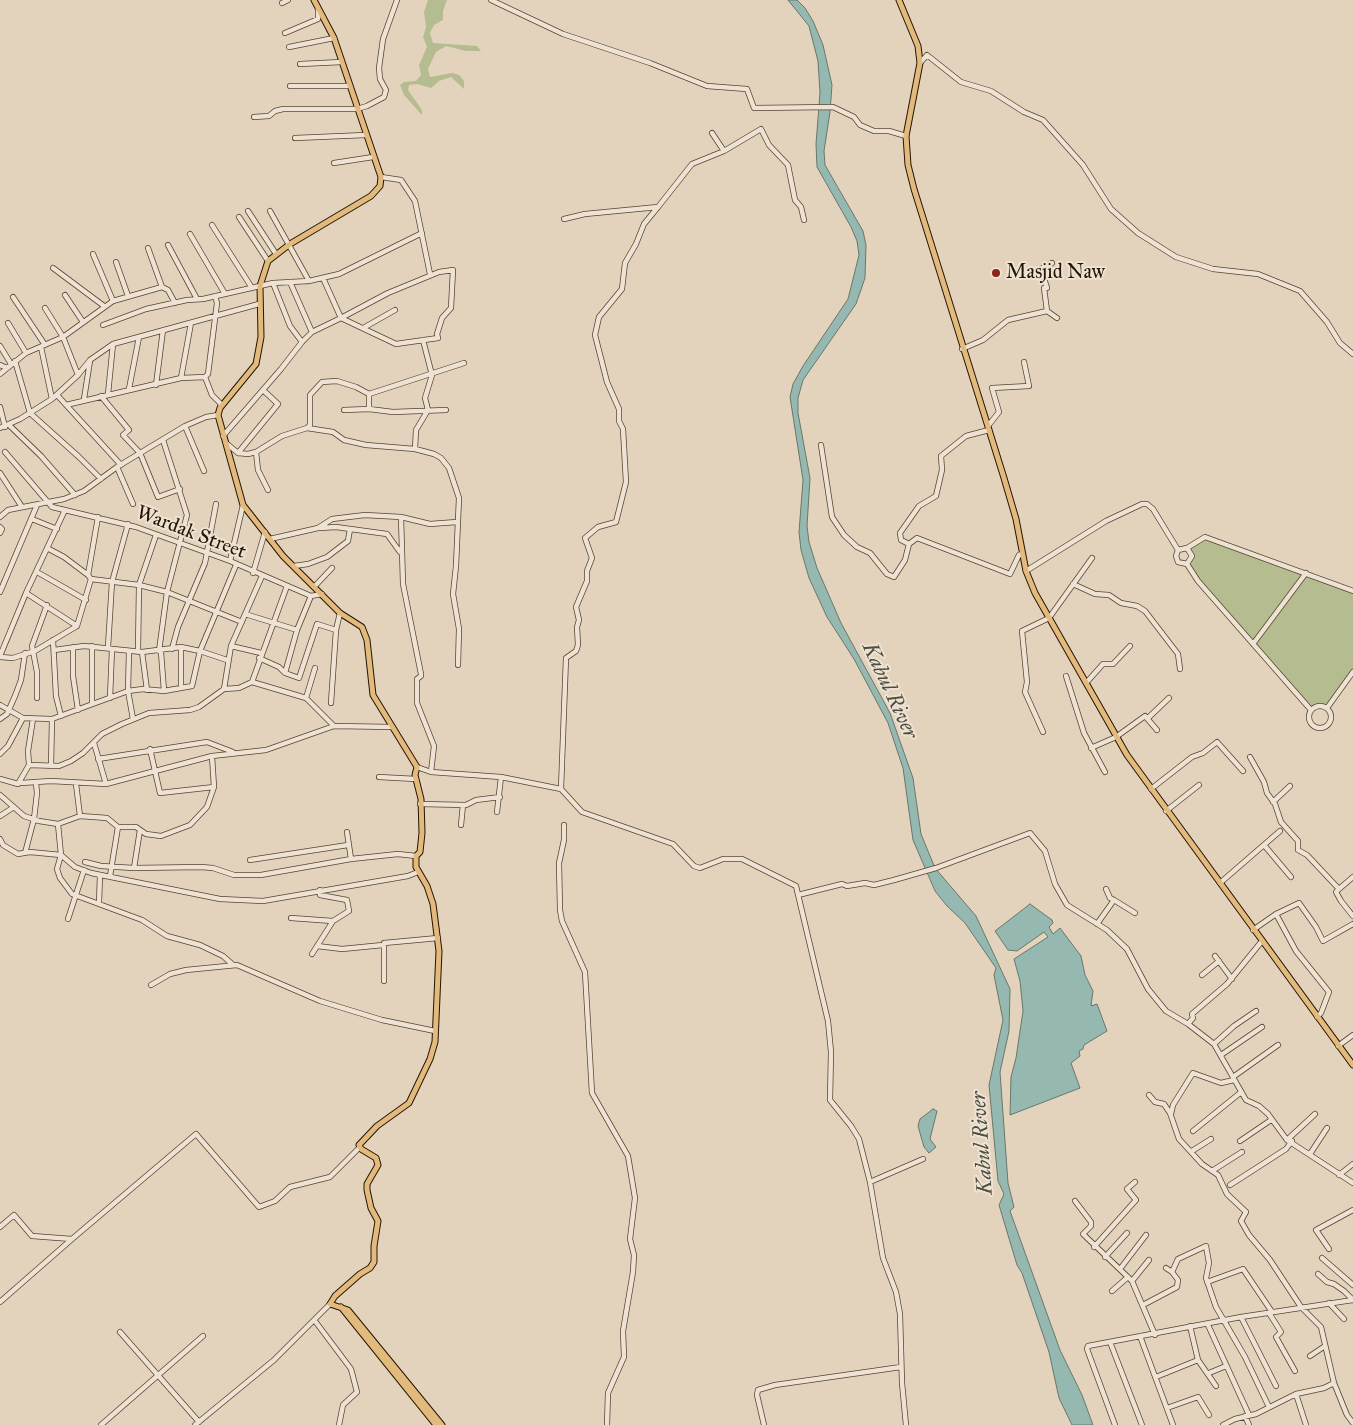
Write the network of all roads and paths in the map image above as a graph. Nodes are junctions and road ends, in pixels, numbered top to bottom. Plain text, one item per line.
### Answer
1 (288, 0) edge
2 (314, 0) edge
3 (397, 0) edge
4 (491, 0) edge
5 (899, 0) edge
6 (282, 3) dead end
7 (318, 7) junction
8 (285, 33) dead end
9 (334, 38) junction
10 (289, 47) dead end
11 (342, 62) junction
12 (920, 63) junction
13 (300, 64) dead end
14 (290, 86) dead end
15 (350, 86) junction
16 (357, 109) junction
17 (254, 116) dead end
18 (712, 133) dead end
19 (366, 135) junction
20 (906, 136) junction
21 (295, 138) dead end
22 (724, 151) junction
23 (373, 157) junction
24 (334, 164) dead end
25 (381, 177) junction
26 (658, 207) junction
27 (248, 211) dead end
28 (270, 211) dead end
29 (239, 217) dead end
30 (564, 219) dead end
31 (804, 220) dead end
32 (212, 225) dead end
33 (422, 233) junction
34 (190, 234) dead end
35 (290, 244) junction
36 (168, 245) dead end
37 (148, 248) dead end
38 (93, 254) dead end
39 (276, 254) junction
40 (268, 261) junction
41 (116, 262) dead end
42 (1052, 263) dead end
43 (53, 268) dead end
44 (430, 274) junction
45 (323, 278) junction
46 (308, 281) junction
47 (290, 282) junction
48 (273, 283) junction
49 (260, 286) junction
50 (162, 287) junction
51 (252, 288) junction
52 (225, 294) junction
53 (65, 296) dead end
54 (128, 296) junction
55 (215, 296) junction
56 (13, 297) dead end
57 (197, 299) junction
58 (113, 301) junction
59 (175, 303) junction
60 (259, 304) junction
61 (104, 306) junction
62 (45, 308) dead end
63 (395, 310) dead end
64 (1047, 311) junction
65 (215, 316) junction
66 (341, 318) junction
67 (1057, 318) dead end
68 (83, 322) junction
69 (8, 323) dead end
70 (191, 323) junction
71 (103, 326) dead end
72 (365, 327) junction
73 (163, 330) junction
74 (312, 332) junction
75 (63, 336) junction
76 (139, 338) junction
77 (423, 340) junction
78 (302, 342) junction
79 (113, 344) junction
80 (0, 346) edge
81 (43, 346) junction
82 (962, 349) junction
83 (26, 353) junction
84 (1353, 354) edge
85 (90, 360) junction
86 (1024, 362) dead end
87 (464, 363) dead end
88 (0, 365) edge
89 (11, 365) junction
90 (0, 374) edge
91 (78, 375) junction
92 (432, 375) junction
93 (205, 377) junction
94 (181, 378) junction
95 (156, 385) junction
96 (129, 389) junction
97 (263, 390) junction
98 (108, 394) junction
99 (369, 394) junction
100 (56, 395) junction
101 (101, 396) junction
102 (52, 399) junction
103 (84, 399) junction
104 (66, 405) junction
105 (0, 407) edge
106 (220, 408) junction
107 (369, 409) junction
108 (344, 410) dead end
109 (428, 410) junction
110 (446, 410) dead end
111 (30, 413) junction
112 (218, 415) junction
113 (185, 426) junction
114 (4, 427) edge
115 (307, 428) junction
116 (989, 428) junction
117 (224, 439) junction
118 (163, 440) junction
119 (821, 445) dead end
120 (415, 448) junction
121 (5, 452) dead end
122 (256, 452) junction
123 (140, 453) junction
124 (238, 453) junction
125 (119, 466) junction
126 (204, 471) dead end
127 (0, 473) edge
128 (101, 479) junction
129 (180, 489) junction
130 (268, 490) dead end
131 (75, 495) junction
132 (47, 503) junction
133 (134, 504) dead end
134 (216, 504) dead end
135 (37, 505) junction
136 (243, 505) junction
137 (22, 507) junction
138 (65, 510) junction
139 (0, 517) edge
140 (98, 517) junction
141 (401, 517) junction
142 (32, 519) junction
143 (457, 522) junction
144 (128, 524) junction
145 (0, 527) edge
146 (318, 528) junction
147 (57, 529) junction
148 (350, 529) junction
149 (265, 532) junction
150 (0, 533) edge
151 (156, 535) junction
152 (270, 538) junction
153 (180, 544) junction
154 (909, 544) junction
155 (47, 548) junction
156 (1187, 548) junction
157 (1178, 550) junction
158 (206, 553) junction
159 (401, 553) junction
160 (1022, 554) junction
161 (1092, 558) dead end
162 (230, 561) junction
163 (1187, 564) junction
164 (236, 565) junction
165 (294, 566) junction
166 (332, 568) dead end
167 (1026, 571) junction
168 (37, 572) junction
169 (253, 572) junction
170 (1306, 573) junction
171 (262, 576) junction
172 (89, 577) junction
173 (112, 582) junction
174 (1073, 584) junction
175 (139, 585) junction
176 (287, 586) junction
177 (314, 587) junction
178 (1353, 591) edge
179 (0, 592) edge
180 (167, 592) junction
181 (26, 593) junction
182 (322, 594) junction
183 (311, 596) junction
184 (86, 600) junction
185 (190, 601) junction
186 (47, 605) junction
187 (215, 611) junction
188 (340, 613) junction
189 (245, 614) junction
190 (1049, 618) junction
191 (242, 622) junction
192 (272, 623) junction
193 (77, 626) junction
194 (297, 630) junction
195 (336, 630) junction
196 (53, 640) junction
197 (1253, 644) junction
198 (92, 646) junction
199 (231, 646) junction
200 (1130, 646) dead end
201 (72, 647) junction
202 (110, 648) junction
203 (181, 648) junction
204 (172, 649) junction
205 (54, 650) junction
206 (35, 651) junction
207 (129, 651) junction
208 (160, 651) junction
209 (200, 651) junction
210 (140, 652) junction
211 (25, 653) junction
212 (260, 656) junction
213 (0, 657) edge
214 (227, 660) junction
215 (458, 665) dead end
216 (315, 668) dead end
217 (1180, 668) dead end
218 (1353, 672) edge
219 (284, 673) junction
220 (1066, 676) dead end
221 (252, 682) junction
222 (1086, 683) junction
223 (181, 687) junction
224 (224, 689) junction
225 (147, 690) junction
226 (128, 691) junction
227 (164, 691) junction
228 (38, 698) dead end
229 (110, 698) junction
230 (306, 698) junction
231 (1169, 698) dead end
232 (331, 703) dead end
233 (92, 704) junction
234 (0, 705) edge
235 (1327, 708) junction
236 (9, 710) junction
237 (78, 710) junction
238 (1312, 710) junction
239 (62, 716) junction
240 (23, 718) junction
241 (1148, 718) junction
242 (0, 719) edge
243 (33, 719) junction
244 (52, 719) junction
245 (133, 719) junction
246 (334, 726) junction
247 (392, 727) junction
248 (1157, 730) dead end
249 (1043, 732) dead end
250 (1116, 737) junction
251 (94, 742) junction
252 (1092, 748) junction
253 (150, 750) junction
254 (234, 752) junction
255 (0, 754) edge
256 (212, 756) junction
257 (1250, 757) dead end
258 (98, 759) junction
259 (29, 765) junction
260 (51, 766) junction
261 (417, 767) junction
262 (1243, 770) dead end
263 (155, 771) junction
264 (431, 772) junction
265 (1105, 772) dead end
266 (378, 777) dead end
267 (501, 777) junction
268 (0, 779) edge
269 (416, 779) junction
270 (21, 783) junction
271 (36, 783) junction
272 (76, 784) junction
273 (106, 784) junction
274 (1199, 785) dead end
275 (1290, 786) dead end
276 (214, 787) junction
277 (561, 788) junction
278 (1151, 789) junction
279 (0, 795) edge
280 (500, 797) junction
281 (1273, 802) junction
282 (420, 804) junction
283 (463, 805) junction
284 (14, 807) junction
285 (1166, 811) junction
286 (497, 812) dead end
287 (0, 816) edge
288 (80, 816) junction
289 (34, 819) junction
290 (58, 824) junction
291 (461, 825) dead end
292 (564, 825) dead end
293 (118, 827) junction
294 (140, 830) junction
295 (1280, 831) dead end
296 (347, 832) dead end
297 (0, 839) edge
298 (348, 845) junction
299 (1264, 846) junction
300 (24, 852) junction
301 (61, 855) junction
302 (416, 856) junction
303 (351, 859) junction
304 (250, 860) dead end
305 (85, 862) dead end
306 (111, 867) junction
307 (134, 868) junction
308 (84, 870) junction
309 (418, 872) junction
310 (100, 876) junction
311 (110, 876) junction
312 (1291, 877) dead end
313 (1353, 877) edge
314 (1220, 883) junction
315 (1106, 889) dead end
316 (320, 890) junction
317 (1339, 890) junction
318 (76, 896) junction
319 (798, 896) junction
320 (1114, 900) junction
321 (99, 903) junction
322 (1135, 913) dead end
323 (1276, 914) junction
324 (1353, 916) edge
325 (291, 918) dead end
326 (68, 919) dead end
327 (333, 921) junction
328 (1097, 924) junction
329 (1353, 924) edge
330 (1253, 930) junction
331 (438, 938) junction
332 (1262, 941) junction
333 (383, 945) junction
334 (317, 946) junction
335 (312, 954) dead end
336 (1215, 956) dead end
337 (1219, 961) junction
338 (232, 964) junction
339 (1202, 975) dead end
340 (1232, 979) junction
341 (384, 981) dead end
342 (151, 985) dead end
343 (1256, 1011) dead end
344 (1317, 1017) junction
345 (1188, 1024) junction
346 (1262, 1027) dead end
347 (435, 1031) junction
348 (1353, 1035) edge
349 (1214, 1044) junction
350 (1278, 1045) dead end
351 (1338, 1046) junction
352 (1221, 1056) junction
353 (1353, 1065) edge
354 (1233, 1078) junction
355 (1240, 1093) junction
356 (1149, 1095) dead end
357 (1170, 1114) junction
358 (1314, 1114) dead end
359 (1271, 1120) junction
360 (1327, 1128) dead end
361 (1193, 1131) dead end
362 (1212, 1140) dead end
363 (1289, 1140) junction
364 (1240, 1141) dead end
365 (359, 1148) junction
366 (1192, 1151) junction
367 (1242, 1152) dead end
368 (1310, 1154) junction
369 (923, 1159) dead end
370 (1353, 1164) edge
371 (1212, 1171) junction
372 (1339, 1175) junction
373 (870, 1182) junction
374 (1136, 1182) dead end
375 (1353, 1183) edge
376 (1230, 1185) dead end
377 (1075, 1201) dead end
378 (1353, 1210) edge
379 (0, 1227) edge
380 (1127, 1234) dead end
381 (1146, 1235) dead end
382 (72, 1239) junction
383 (1094, 1247) junction
384 (1329, 1249) dead end
385 (1105, 1257) junction
386 (1322, 1258) dead end
387 (1149, 1260) dead end
388 (1166, 1268) dead end
389 (1120, 1269) junction
390 (1172, 1272) junction
391 (1318, 1274) dead end
392 (1130, 1279) junction
393 (1207, 1282) junction
394 (1353, 1285) edge
395 (1112, 1291) dead end
396 (1353, 1300) edge
397 (0, 1302) edge
398 (1329, 1303) junction
399 (330, 1304) junction
400 (1143, 1305) junction
401 (341, 1307) junction
402 (1301, 1308) junction
403 (1271, 1312) junction
404 (1241, 1317) junction
405 (1344, 1319) dead end
406 (315, 1321) junction
407 (1224, 1322) junction
408 (1208, 1325) junction
409 (1190, 1326) junction
410 (120, 1332) dead end
411 (1155, 1335) junction
412 (203, 1336) dead end
413 (1140, 1336) junction
414 (1110, 1342) junction
415 (1325, 1346) junction
416 (1310, 1356) dead end
417 (1198, 1360) junction
418 (1226, 1366) junction
419 (901, 1367) junction
420 (1294, 1371) dead end
421 (1209, 1373) junction
422 (158, 1376) junction
423 (1156, 1377) junction
424 (1334, 1383) junction
425 (1216, 1386) dead end
426 (1276, 1386) dead end
427 (1296, 1394) junction
428 (1269, 1407) junction
429 (1167, 1408) junction
430 (1353, 1411) edge
431 (1209, 1415) dead end
432 (1347, 1415) junction
433 (1247, 1416) junction
434 (1353, 1422) edge
435 (197, 1424) edge
436 (101, 1425) edge
437 (339, 1425) edge
438 (436, 1425) edge
439 (442, 1425) edge
440 (607, 1425) edge
441 (764, 1425) edge
442 (906, 1425) edge
443 (1115, 1425) edge
444 (1142, 1425) edge
445 (1173, 1425) edge
446 (1223, 1425) edge
447 (1248, 1425) edge
448 (1306, 1425) edge

1 - 6 street
2 - 7 main road
3 - 16 street
4 - 20 street
5 - 12 main road
7 - 8 street
7 - 9 main road
9 - 10 street
9 - 11 main road
11 - 13 street
11 - 15 main road
12 - 20 main road
12 - 84 street
14 - 15 street
15 - 16 main road
16 - 17 street
16 - 19 main road
18 - 22 street
19 - 21 street
19 - 23 main road
20 - 82 main road
22 - 26 street
22 - 31 street
23 - 24 street
23 - 25 main road
25 - 33 street
25 - 35 main road
26 - 30 street
26 - 277 street
27 - 39 street
28 - 35 street
29 - 40 street
32 - 51 street
33 - 44 street
33 - 45 street
34 - 52 street
35 - 39 main road
35 - 46 street
36 - 57 street
37 - 50 street
38 - 58 street
39 - 40 main road
40 - 49 main road
41 - 54 street
42 - 64 street
43 - 61 street
44 - 66 street
44 - 77 street
45 - 46 street
45 - 66 street
46 - 47 street
47 - 48 street
47 - 74 street
48 - 49 street
48 - 78 street
49 - 51 street
49 - 60 main road
50 - 54 street
50 - 59 street
51 - 52 street
52 - 55 street
53 - 68 street
54 - 58 street
55 - 57 street
55 - 65 street
56 - 81 street
57 - 59 street
58 - 61 street
59 - 71 street
60 - 65 street
60 - 106 main road
61 - 68 street
62 - 75 street
63 - 72 street
64 - 67 street
64 - 82 street
65 - 70 street
65 - 93 street
66 - 72 street
66 - 74 street
68 - 75 street
69 - 83 street
70 - 73 street
70 - 94 street
72 - 77 street
73 - 76 street
73 - 95 street
74 - 78 street
75 - 81 street
75 - 91 street
76 - 79 street
76 - 96 street
77 - 92 street
78 - 97 street
79 - 85 street
79 - 98 street
80 - 89 street
81 - 83 street
81 - 102 street
82 - 116 main road
83 - 89 street
85 - 91 street
85 - 103 street
86 - 116 street
87 - 92 street
88 - 89 street
89 - 90 street
89 - 111 street
91 - 100 street
92 - 99 street
92 - 109 street
93 - 94 street
93 - 106 street
94 - 95 street
95 - 96 street
96 - 98 street
97 - 117 street
97 - 124 street
98 - 101 street
99 - 107 street
99 - 115 street
100 - 102 street
100 - 104 street
101 - 103 street
101 - 123 street
102 - 111 street
103 - 104 street
104 - 125 street
105 - 114 street
106 - 112 main road
107 - 108 street
107 - 109 street
109 - 110 street
109 - 120 street
111 - 114 street
111 - 128 street
112 - 113 street
112 - 117 main road
113 - 118 street
113 - 126 street
114 - 131 street
115 - 120 street
115 - 122 street
116 - 154 street
116 - 160 main road
117 - 124 street
117 - 136 main road
118 - 123 street
118 - 129 street
119 - 154 street
120 - 143 street
121 - 132 street
122 - 124 street
122 - 130 street
123 - 125 street
123 - 129 street
125 - 128 street
125 - 133 street
127 - 137 street
128 - 131 street
129 - 153 street
131 - 132 street
132 - 135 street
132 - 138 street, Wardak Street
134 - 158 street
135 - 137 street
135 - 142 street
136 - 149 main road
136 - 162 street
137 - 139 street
138 - 140 street, Wardak Street
138 - 147 street
140 - 144 street, Wardak Street
140 - 172 street
141 - 143 street
141 - 146 street
141 - 159 street
142 - 147 street
142 - 179 street
143 - 215 street
144 - 151 street, Wardak Street
144 - 173 street
145 - 150 street
146 - 148 street
146 - 152 street
147 - 155 street
148 - 159 street
148 - 165 street
149 - 152 main road
149 - 169 street
151 - 153 street, Wardak Street
151 - 175 street
152 - 165 main road
153 - 158 street, Wardak Street
153 - 180 street
154 - 160 street
155 - 168 street
155 - 172 street
156 - 157 street
156 - 163 street
156 - 170 street
157 - 163 street
157 - 167 street
158 - 162 street, Wardak Street
158 - 185 street
159 - 264 street
160 - 167 main road
161 - 174 street
162 - 164 street, Wardak Street
163 - 197 street
164 - 169 street, Wardak Street
164 - 187 street
165 - 177 main road
166 - 177 street
167 - 190 main road
168 - 181 street
168 - 184 street
169 - 171 street, Wardak Street
170 - 178 street
170 - 197 street
171 - 176 street, Wardak Street
171 - 189 street
172 - 173 street
172 - 184 street
173 - 175 street
173 - 202 street
174 - 190 street
174 - 217 street
175 - 180 street
175 - 210 street
176 - 183 street, Wardak Street
176 - 192 street
177 - 182 main road
180 - 185 street
180 - 208 street
181 - 186 street
181 - 213 street
182 - 183 street
182 - 188 main road
183 - 194 street
184 - 193 street
185 - 187 street
185 - 204 street
186 - 193 street
186 - 206 street
187 - 191 street
187 - 209 street
188 - 195 street
188 - 247 main road
189 - 191 street
189 - 192 street
190 - 222 main road
190 - 249 street
191 - 199 street
192 - 194 street
192 - 212 street
193 - 196 street
194 - 219 street
195 - 219 street
195 - 232 street
196 - 205 street
196 - 206 street
197 - 238 street
198 - 201 street
198 - 202 street
198 - 233 street
199 - 212 street
199 - 214 street
200 - 222 street
201 - 205 street
201 - 237 street
202 - 207 street
202 - 229 street
203 - 204 street
203 - 209 street
203 - 223 street
204 - 208 street
205 - 239 street
206 - 211 street
206 - 228 street
207 - 210 street
207 - 226 street
208 - 210 street
208 - 227 street
209 - 214 street
209 - 223 street
210 - 225 street
211 - 213 street
211 - 236 street
212 - 219 street
212 - 221 street
214 - 224 street
216 - 230 street
218 - 235 street
220 - 252 street
221 - 224 street
221 - 230 street
222 - 250 main road
223 - 227 street
224 - 245 street
225 - 226 street
225 - 227 street
226 - 229 street
226 - 245 street
229 - 233 street
230 - 246 street
231 - 241 street
233 - 237 street
234 - 236 street
235 - 238 street
235 - 238 street
236 - 240 street
236 - 242 street
237 - 239 street
239 - 244 street
240 - 243 street
240 - 255 street
241 - 248 street
241 - 250 street
243 - 244 street
243 - 259 street
244 - 260 street
245 - 251 street
246 - 247 street
246 - 254 street
247 - 261 main road
250 - 252 street
250 - 278 main road
251 - 258 street
251 - 260 street
252 - 265 street
253 - 254 street
253 - 258 street
253 - 263 street
254 - 256 street
256 - 263 street
256 - 276 street
257 - 281 street
258 - 273 street
259 - 260 street
259 - 270 street
261 - 264 street
261 - 269 main road
262 - 278 street
263 - 273 street
263 - 276 street
264 - 267 street
266 - 269 street
267 - 277 street
267 - 280 street
268 - 270 street
269 - 282 main road
270 - 271 street
271 - 272 street
271 - 289 street
272 - 273 street
272 - 288 street
274 - 285 street
275 - 281 street
276 - 294 street
277 - 319 street
278 - 285 main road
279 - 284 street
280 - 283 street
280 - 286 street
281 - 317 street
282 - 283 street
282 - 302 main road
283 - 291 street
284 - 287 street
284 - 289 street
285 - 314 main road
288 - 290 street
288 - 293 street
289 - 290 street
289 - 300 street
290 - 301 street
292 - 440 street
293 - 294 street
293 - 306 street
294 - 307 street
295 - 299 street
296 - 298 street
297 - 300 street
298 - 303 street
298 - 304 street
299 - 312 street
299 - 314 street
300 - 301 street
301 - 308 street
301 - 318 street
302 - 303 street
302 - 309 main road
303 - 307 street
305 - 306 street
306 - 307 street
306 - 311 street
308 - 310 street
308 - 318 street
309 - 316 street
309 - 331 main road
310 - 311 street
310 - 321 street
311 - 316 street
313 - 317 street
314 - 330 main road
315 - 320 street
316 - 327 street
317 - 324 street
318 - 321 street
318 - 326 street
319 - 328 street
319 - 373 street
320 - 322 street
320 - 328 street
321 - 338 street
323 - 329 street
323 - 330 street
323 - 344 street
325 - 327 street
327 - 334 street
328 - 345 street
330 - 332 main road
331 - 333 street
331 - 347 main road
332 - 340 street
332 - 344 main road
333 - 334 street
333 - 341 street
334 - 335 street
336 - 337 street
337 - 339 street
337 - 340 street
338 - 342 street
338 - 347 street
340 - 345 street
343 - 349 street
344 - 351 main road
345 - 349 street
346 - 352 street
347 - 365 main road
348 - 351 street
349 - 352 street
350 - 354 street
351 - 353 main road
352 - 354 street
354 - 355 street
354 - 357 street
355 - 359 street
355 - 361 street
356 - 357 street
357 - 366 street
358 - 363 street
359 - 363 street
359 - 364 street
360 - 368 street
362 - 366 street
363 - 368 street
363 - 376 street
365 - 382 street
365 - 399 main road
366 - 371 street
367 - 371 street
368 - 372 street
369 - 373 street
370 - 372 street
371 - 402 street
372 - 375 street
373 - 419 street
374 - 383 street
377 - 383 street
378 - 384 street
379 - 382 street
380 - 385 street
381 - 389 street
382 - 397 street
383 - 385 street
385 - 389 street
386 - 394 street
387 - 392 street
388 - 390 street
389 - 392 street
390 - 393 street
390 - 400 street
391 - 396 street
392 - 395 street
392 - 400 street
393 - 403 street
393 - 407 street
396 - 398 street
398 - 402 street
398 - 405 street
399 - 401 main road
399 - 406 street
400 - 411 street
401 - 438 main road
401 - 439 main road
402 - 403 street
402 - 415 street
403 - 404 street
403 - 420 street
404 - 407 street
404 - 426 street
406 - 435 street
406 - 437 street
407 - 408 street
407 - 428 street
408 - 409 street
408 - 418 street
409 - 411 street
409 - 417 street
410 - 422 street
411 - 413 street
412 - 422 street
413 - 414 street
413 - 423 street
414 - 443 street
414 - 444 street
415 - 416 street
415 - 424 street
417 - 421 street
417 - 423 street
418 - 421 street
418 - 433 street
419 - 441 street
419 - 442 street
421 - 425 street
422 - 435 street
422 - 436 street
423 - 429 street
424 - 427 street
424 - 432 street
427 - 428 street
427 - 448 street
428 - 433 street
429 - 431 street
429 - 445 street
430 - 432 street
432 - 434 street
433 - 446 street
433 - 447 street

